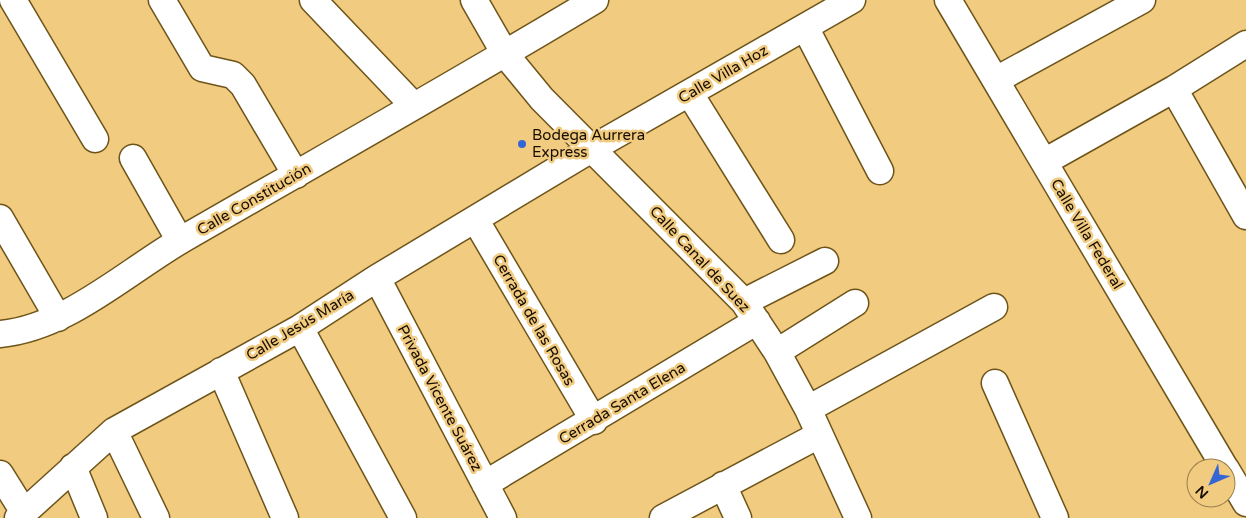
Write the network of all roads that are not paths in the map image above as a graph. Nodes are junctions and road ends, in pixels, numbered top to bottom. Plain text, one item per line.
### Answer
1 (13, 0) edge
2 (162, 0) edge
3 (312, 0) edge
4 (474, 0) edge
5 (595, 0) edge
6 (852, 0) edge
7 (948, 0) edge
8 (1142, 0) edge
9 (805, 27) junction
10 (1246, 44) edge
11 (506, 54) junction
12 (996, 80) junction
13 (1174, 89) junction
14 (690, 94) junction
15 (413, 105) junction
16 (95, 139) dead end
17 (593, 148) junction
18 (133, 158) dead end
19 (1044, 162) junction
20 (880, 171) dead end
21 (296, 176) junction
22 (1246, 216) edge
23 (0, 218) edge
24 (475, 219) junction
25 (180, 240) junction
26 (781, 240) dead end
27 (825, 261) dead end
28 (377, 278) junction
29 (855, 303) dead end
30 (994, 307) dead end
31 (751, 312) junction
32 (58, 318) junction
33 (300, 328) junction
34 (0, 334) edge
35 (777, 352) junction
36 (221, 371) junction
37 (995, 383) dead end
38 (808, 409) junction
39 (594, 421) junction
40 (114, 431) junction
41 (819, 435) junction
42 (1219, 458) edge
43 (73, 467) junction
44 (0, 474) edge
45 (485, 484) junction
46 (723, 485) junction
47 (1236, 486) edge
48 (1246, 503) edge
49 (22, 516) edge
50 (94, 518) edge
51 (156, 518) edge
52 (285, 518) edge
53 (403, 518) edge
54 (503, 518) edge
55 (663, 518) edge
56 (738, 518) edge
57 (858, 518) edge
58 (1055, 518) edge

1 - 16 street
2 - 21 street
3 - 15 street
4 - 11 street, Calle Canal de Suez
5 - 11 street, Calle Constitución
6 - 9 street, Calle Villa Hoz
7 - 12 street, Calle Villa Federal
8 - 12 street
9 - 14 street, Calle Villa Hoz
9 - 20 street
10 - 13 street
11 - 15 street, Calle Constitución
11 - 17 street, Calle Canal de Suez
12 - 19 street, Calle Villa Federal
13 - 19 street
13 - 22 street
14 - 17 street, Calle Villa Hoz
14 - 26 street
15 - 21 street, Calle Constitución
17 - 24 street, Calle Jesús María
17 - 31 street, Calle Canal de Suez
18 - 25 street
19 - 42 street, Calle Villa Federal
21 - 25 street, Calle Constitución
23 - 32 street
24 - 28 street, Calle Jesús María
24 - 39 street, Cerrada de las Rosas
25 - 32 street, Calle Constitución
27 - 31 street, Cerrada Santa Elena
28 - 33 street, Calle Jesús María
28 - 45 street, Privada Vicente Suárez
29 - 35 street
30 - 38 street
31 - 35 street, Calle Canal de Suez
31 - 39 street, Cerrada Santa Elena
32 - 34 street, Calle Constitución
33 - 36 street, Calle Jesús María
33 - 53 street
35 - 38 street, Calle Canal de Suez
36 - 40 street, Calle Jesús María
36 - 52 street
37 - 58 street
38 - 41 street, Calle Canal de Suez
39 - 45 street, Cerrada Santa Elena
40 - 43 street, Calle Jesús María
40 - 51 street
41 - 46 street
41 - 57 street, Calle Canal de Suez
43 - 49 street, Calle Jesús María
43 - 50 street
44 - 49 street
45 - 54 street, Privada Vicente Suárez
46 - 55 street
46 - 56 street
47 - 48 street, Calle Villa Federal

